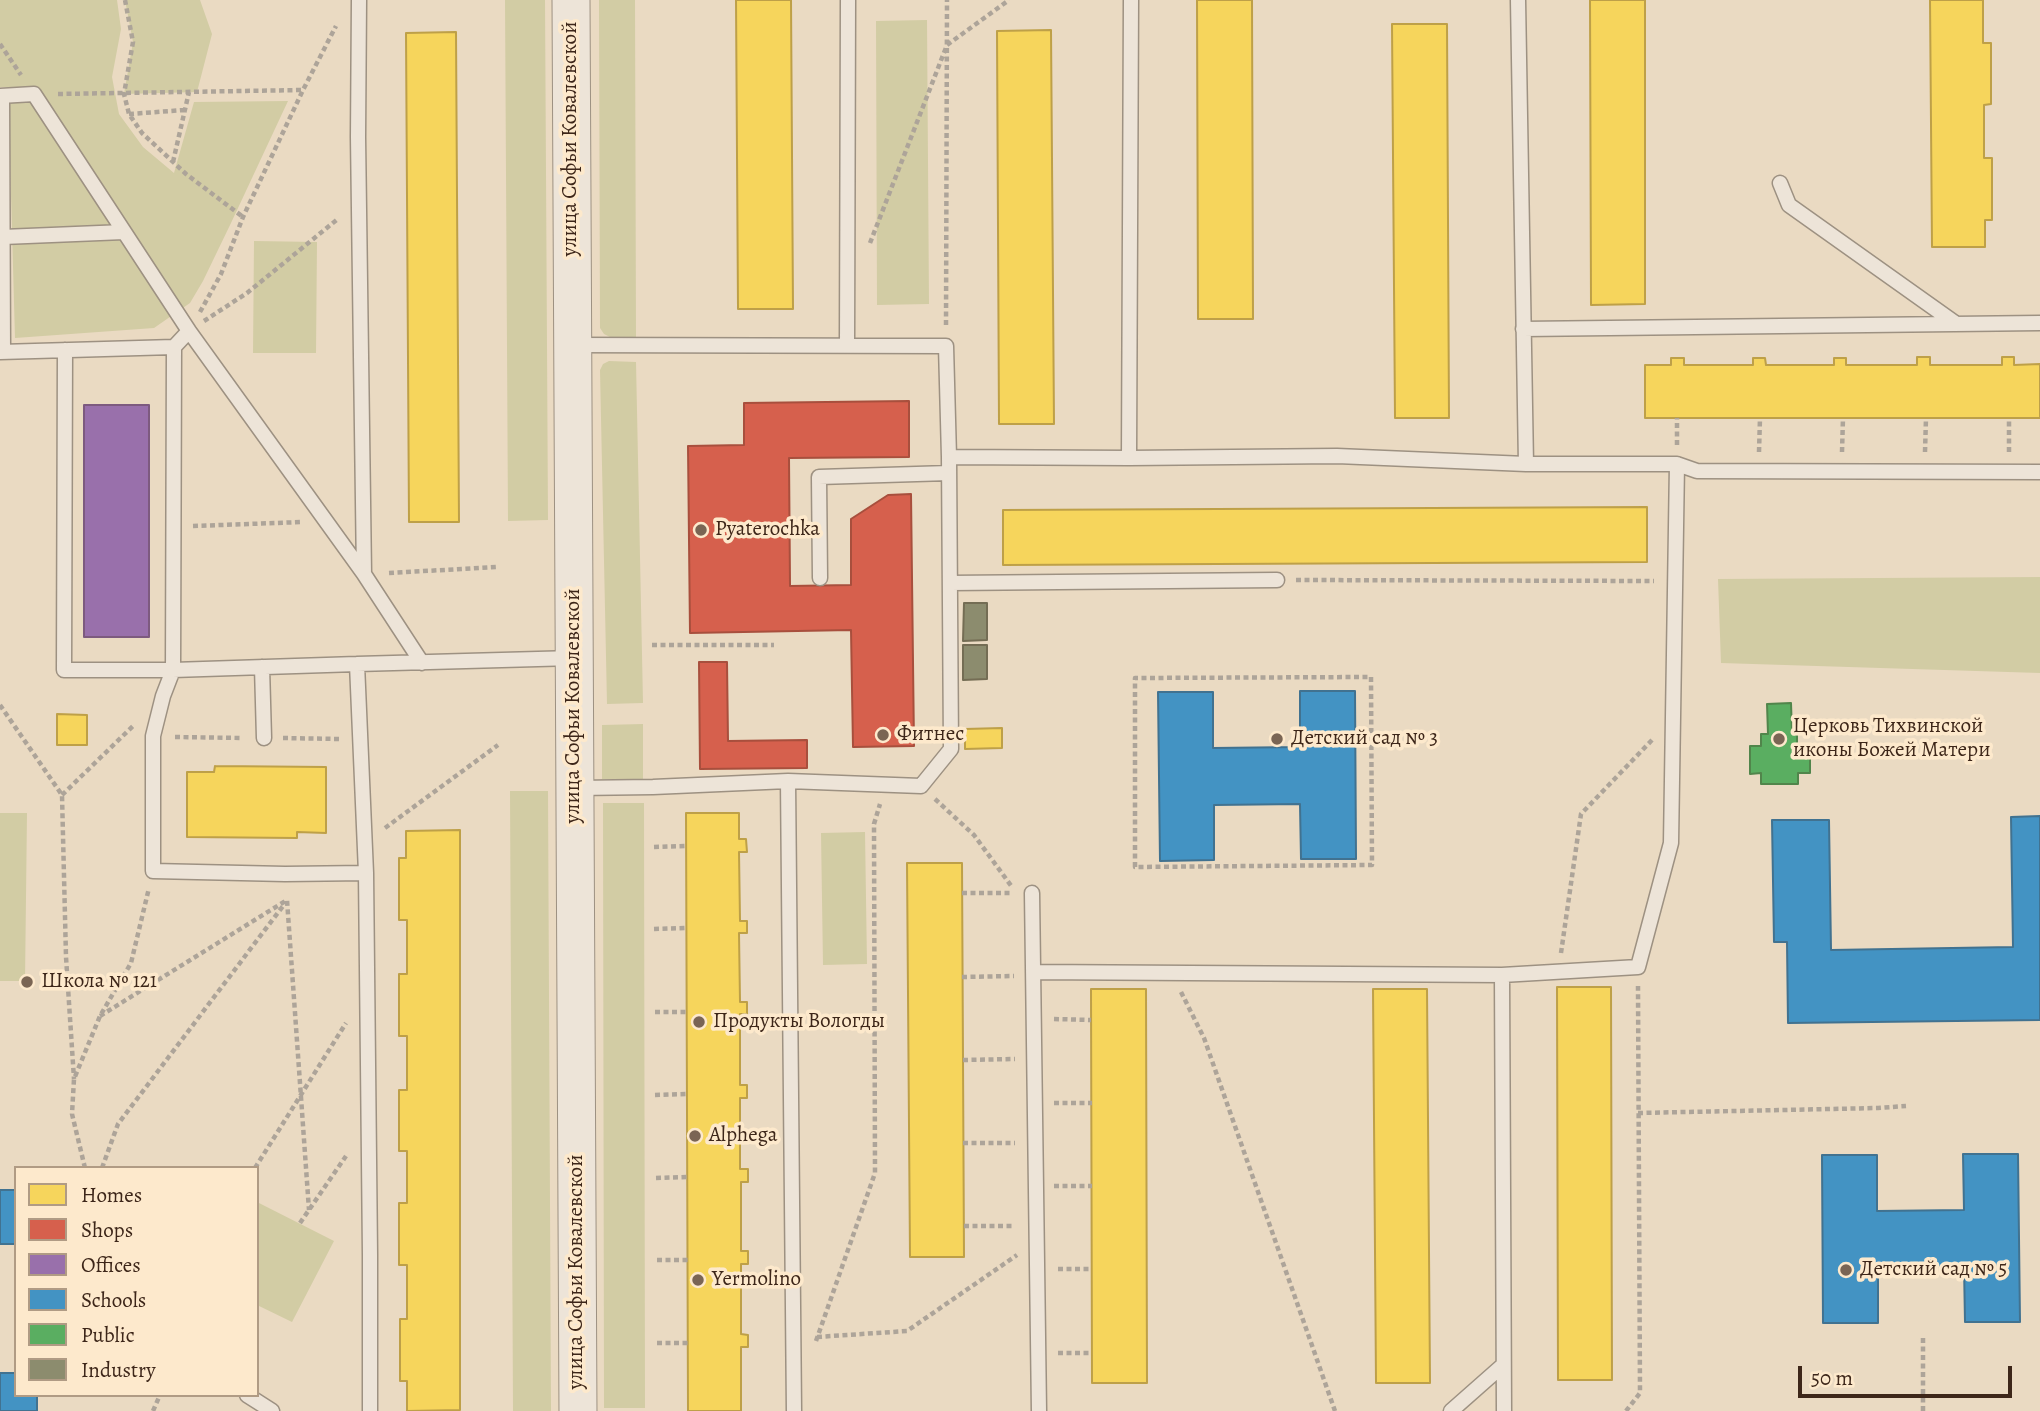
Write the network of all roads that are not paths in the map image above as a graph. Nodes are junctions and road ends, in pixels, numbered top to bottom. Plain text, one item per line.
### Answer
1 (359, 0) edge
2 (571, 0) edge
3 (848, 0) edge
4 (1131, 0) edge
5 (1518, 0) edge
6 (1, 96) edge
7 (1780, 183) dead end
8 (124, 232) junction
9 (3, 237) junction
10 (1955, 323) junction
11 (2040, 323) edge
12 (1524, 330) junction
13 (189, 331) junction
14 (572, 345) junction
15 (847, 345) junction
16 (174, 346) junction
17 (65, 350) junction
18 (2, 352) edge
19 (949, 457) junction
20 (1129, 458) junction
21 (1525, 464) junction
22 (1677, 464) junction
23 (2040, 472) edge
24 (949, 473) junction
25 (364, 574) junction
26 (820, 578) dead end
27 (1277, 580) road end
28 (950, 583) junction
29 (574, 658) junction
30 (422, 663) junction
31 (357, 664) junction
32 (262, 667) junction
33 (173, 670) junction
34 (264, 738) dead end
35 (788, 781) junction
36 (575, 788) junction
37 (366, 873) junction
38 (1032, 893) dead end
39 (1033, 974) junction
40 (1502, 975) junction
41 (1502, 1366) junction
42 (250, 1397) edge
43 (272, 1411) edge
44 (370, 1411) edge
45 (578, 1411) edge
46 (794, 1411) edge
47 (1039, 1411) edge
48 (1451, 1411) edge
49 (1504, 1411) edge

1 - 25 lane
2 - 14 street, улица Софьи Ковалевской
3 - 15 lane
4 - 20 lane
5 - 12 lane
6 - 8 lane
6 - 9 lane
7 - 10 lane
8 - 9 lane
8 - 13 lane
9 - 18 lane
10 - 11 lane
10 - 12 lane
12 - 21 lane
13 - 16 lane
13 - 25 lane
14 - 15 lane
14 - 29 street, улица Софьи Ковалевской
15 - 19 lane
16 - 17 lane
16 - 33 lane
17 - 18 lane
17 - 33 lane
19 - 20 lane
19 - 24 lane
20 - 21 lane
21 - 22 lane
22 - 23 lane
22 - 40 lane
24 - 26 lane
24 - 28 lane
25 - 30 lane
27 - 28 lane
28 - 35 lane
29 - 30 lane
29 - 36 street, улица Софьи Ковалевской
30 - 31 lane
31 - 32 lane
31 - 37 lane
32 - 33 lane
32 - 34 lane
33 - 37 lane
35 - 36 lane
35 - 46 lane
36 - 45 street, улица Софьи Ковалевской
37 - 44 lane
38 - 39 lane
39 - 40 lane
39 - 47 lane
40 - 41 lane
41 - 48 lane
41 - 49 lane
42 - 43 lane

